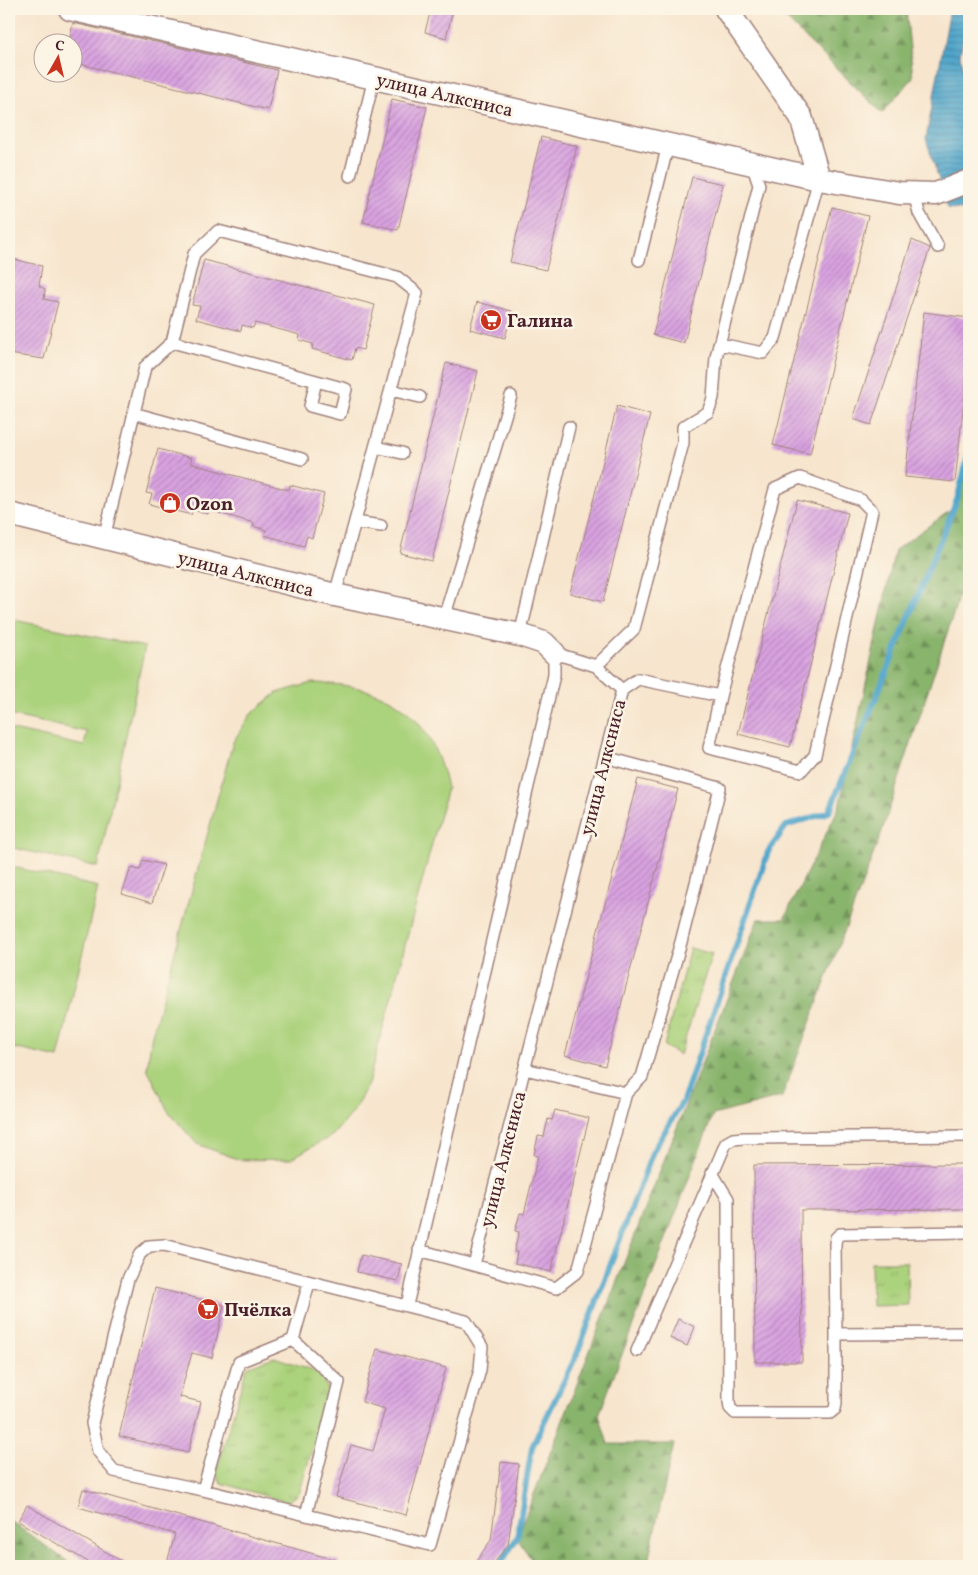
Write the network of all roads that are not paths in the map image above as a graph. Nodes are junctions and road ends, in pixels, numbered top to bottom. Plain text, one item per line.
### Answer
1 (70, 9) edge
2 (726, 9) edge
3 (374, 78) junction
4 (668, 145) junction
5 (752, 164) junction
6 (350, 176) dead end
7 (819, 179) junction
8 (969, 180) edge
9 (925, 193) junction
10 (938, 247) dead end
11 (638, 260) dead end
12 (172, 342) junction
13 (720, 344) junction
14 (316, 381) dead end
15 (391, 390) junction
16 (511, 396) dead end
17 (420, 397) dead end
18 (134, 413) junction
19 (569, 427) dead end
20 (376, 446) junction
21 (402, 453) dead end
22 (302, 459) dead end
23 (9, 514) edge
24 (355, 522) junction
25 (381, 526) dead end
26 (104, 538) junction
27 (335, 596) junction
28 (444, 618) junction
29 (520, 635) junction
30 (554, 653) junction
31 (596, 666) junction
32 (622, 690) junction
33 (720, 696) junction
34 (605, 757) junction
35 (525, 1069) junction
36 (626, 1093) junction
37 (969, 1136) edge
38 (712, 1173) junction
39 (969, 1232) edge
40 (419, 1250) junction
41 (474, 1265) junction
42 (310, 1283) junction
43 (407, 1305) junction
44 (969, 1333) edge
45 (836, 1334) junction
46 (292, 1340) junction
47 (637, 1351) dead end
48 (203, 1490) junction
49 (306, 1514) junction

1 - 3 street, улица Алксниса
2 - 7 street
3 - 4 street, улица Алксниса
3 - 6 lane
4 - 5 street, улица Алксниса
4 - 11 lane
5 - 7 street, улица Алксниса
5 - 13 lane
7 - 9 street, улица Алксниса
7 - 13 lane
8 - 9 street
9 - 10 lane
12 - 14 lane
12 - 15 lane
12 - 18 lane
13 - 31 lane
15 - 17 lane
15 - 20 lane
16 - 28 lane
18 - 22 lane
18 - 26 lane
19 - 29 lane
20 - 21 lane
20 - 24 lane
23 - 26 street, улица Алксниса
24 - 25 lane
24 - 27 lane
26 - 27 street, улица Алксниса
27 - 28 street, улица Алксниса
28 - 29 street, улица Алксниса
29 - 30 street, улица Алксниса
30 - 31 lane, улица Алксниса
30 - 40 lane
31 - 32 lane, улица Алксниса
32 - 33 lane
32 - 34 lane, улица Алксниса
33 - 33 lane
34 - 35 lane, улица Алксниса
34 - 36 lane
35 - 36 lane
35 - 41 lane, улица Алксниса
36 - 41 lane
37 - 38 lane
38 - 45 lane
38 - 47 lane
39 - 45 lane
40 - 41 lane
40 - 43 lane
42 - 43 lane
42 - 46 lane
42 - 48 lane
43 - 49 lane
44 - 45 lane
46 - 48 lane
46 - 49 lane
48 - 49 lane

